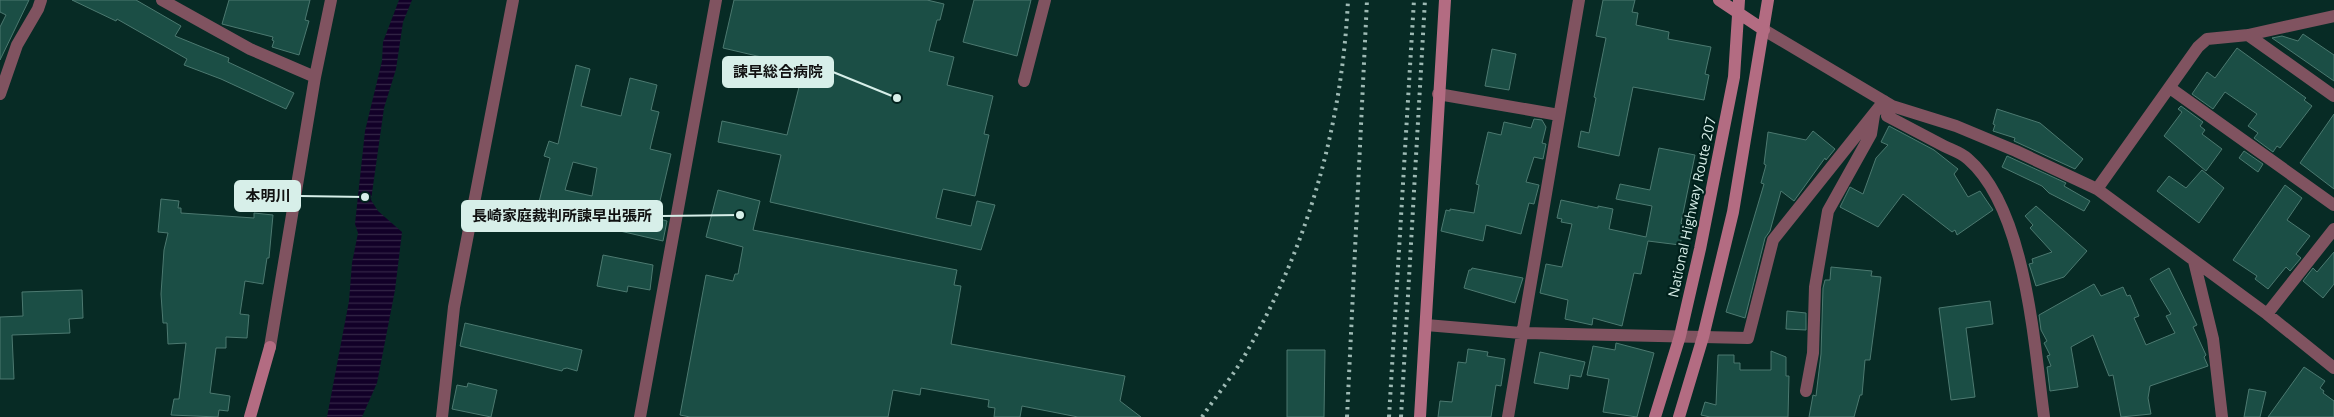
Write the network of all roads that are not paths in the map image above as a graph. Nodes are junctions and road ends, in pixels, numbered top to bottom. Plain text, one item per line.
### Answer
1 (40, 0) edge
2 (162, 0) edge
3 (332, 0) edge
4 (513, 0) edge
5 (716, 0) edge
6 (1045, 0) edge
7 (1445, 0) edge
8 (1579, 0) edge
9 (1719, 0) edge
10 (1768, 0) edge
11 (1738, 6) edge
12 (2334, 16) edge
13 (1764, 30) junction
14 (2248, 35) junction
15 (316, 78) junction
16 (1024, 81) dead end
17 (2170, 88) junction
18 (0, 94) edge
19 (1438, 94) junction
20 (2334, 96) edge
21 (1888, 104) junction
22 (1875, 113) junction
23 (1559, 115) junction
24 (2097, 189) junction
25 (2334, 205) edge
26 (2334, 229) edge
27 (2194, 261) junction
28 (2268, 314) junction
29 (1426, 325) junction
30 (1521, 333) junction
31 (1680, 336) junction
32 (1703, 337) junction
33 (2334, 368) edge
34 (1806, 391) dead end
35 (250, 417) edge
36 (442, 417) edge
37 (640, 417) edge
38 (1420, 417) edge
39 (1508, 417) edge
40 (1655, 417) edge
41 (1678, 417) edge
42 (2044, 417) edge
43 (2222, 417) edge

1 - 18 street
2 - 15 street
3 - 15 street
4 - 36 street
5 - 37 street
6 - 16 street
7 - 19 street
8 - 23 street
9 - 11 street
10 - 13 street
11 - 13 street
11 - 31 street, National Highway Route 207
12 - 14 street
13 - 21 street
13 - 32 street
14 - 17 street
14 - 20 street
15 - 35 street
17 - 24 street
17 - 25 street
19 - 23 street
19 - 29 street
21 - 22 street
21 - 24 street
21 - 42 street
22 - 32 street
22 - 34 street
23 - 30 street
24 - 27 street
26 - 28 street
27 - 28 street
27 - 43 street
28 - 33 street
29 - 30 street
29 - 38 street
30 - 31 street
30 - 39 street
31 - 32 street
31 - 40 street, National Highway Route 207
32 - 41 street

